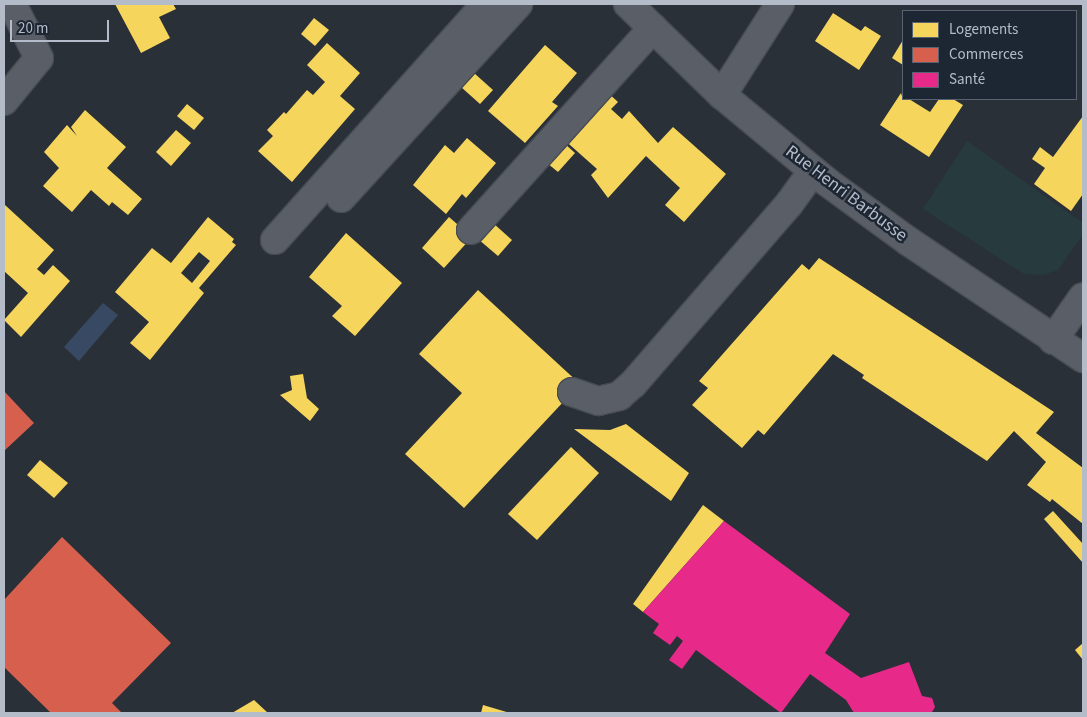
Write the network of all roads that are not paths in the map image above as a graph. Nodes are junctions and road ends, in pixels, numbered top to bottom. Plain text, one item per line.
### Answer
1 (12, 4) edge
2 (486, 4) edge
3 (518, 4) edge
4 (628, 4) edge
5 (780, 4) edge
6 (652, 28) junction
7 (722, 95) junction
8 (4, 101) edge
9 (814, 170) junction
10 (341, 198) dead end
11 (471, 230) dead end
12 (275, 240) dead end
13 (1083, 297) edge
14 (1053, 340) junction
15 (1083, 358) edge
16 (572, 392) dead end

1 - 8 street
2 - 12 street
3 - 10 street
4 - 6 street, Rue Henri Barbusse
5 - 7 street
6 - 7 street, Rue Henri Barbusse
6 - 11 street
7 - 9 street, Rue Henri Barbusse
9 - 14 street, Rue Henri Barbusse
9 - 16 street
13 - 14 street
14 - 15 street, Rue Henri Barbusse

